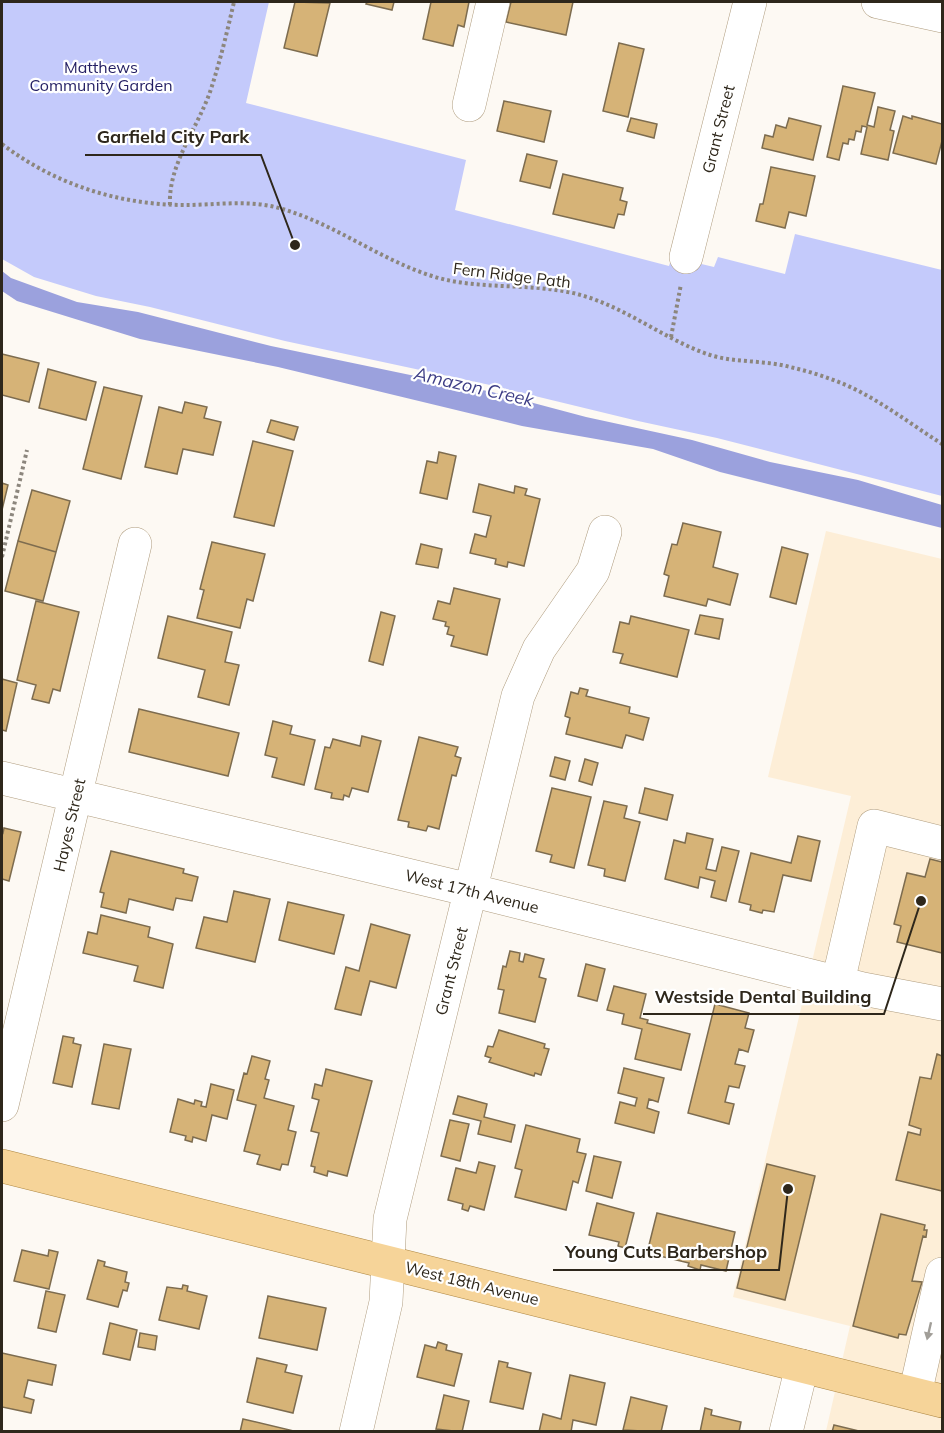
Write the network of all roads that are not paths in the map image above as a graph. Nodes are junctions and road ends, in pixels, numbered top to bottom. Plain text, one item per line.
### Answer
1 (492, 2) edge
2 (750, 2) edge
3 (878, 2) edge
4 (942, 16) edge
5 (469, 105) dead end
6 (686, 257) road end
7 (605, 532) dead end
8 (135, 544) dead end
9 (2, 778) edge
10 (76, 796) junction
11 (942, 843) edge
12 (470, 890) junction
13 (838, 982) junction
14 (942, 1004) edge
15 (2, 1105) edge
16 (2, 1166) edge
17 (388, 1262) junction
18 (942, 1274) edge
19 (802, 1366) junction
20 (928, 1398) edge
21 (356, 1431) edge
22 (786, 1431) edge

1 - 5 street
2 - 6 street, Grant Street
3 - 4 street
7 - 12 street, Grant Street
8 - 10 street, Hayes Street
9 - 10 street, West 17th Avenue
10 - 12 street, West 17th Avenue
10 - 15 street, Hayes Street
11 - 13 street
12 - 13 street, West 17th Avenue
12 - 17 street, Grant Street
13 - 14 street, West 17th Avenue
16 - 17 main road, West 18th Avenue
17 - 19 main road, West 18th Avenue
17 - 21 street, Grant Street
18 -> 20 street
19 - 20 main road, West 18th Avenue
19 - 22 street

